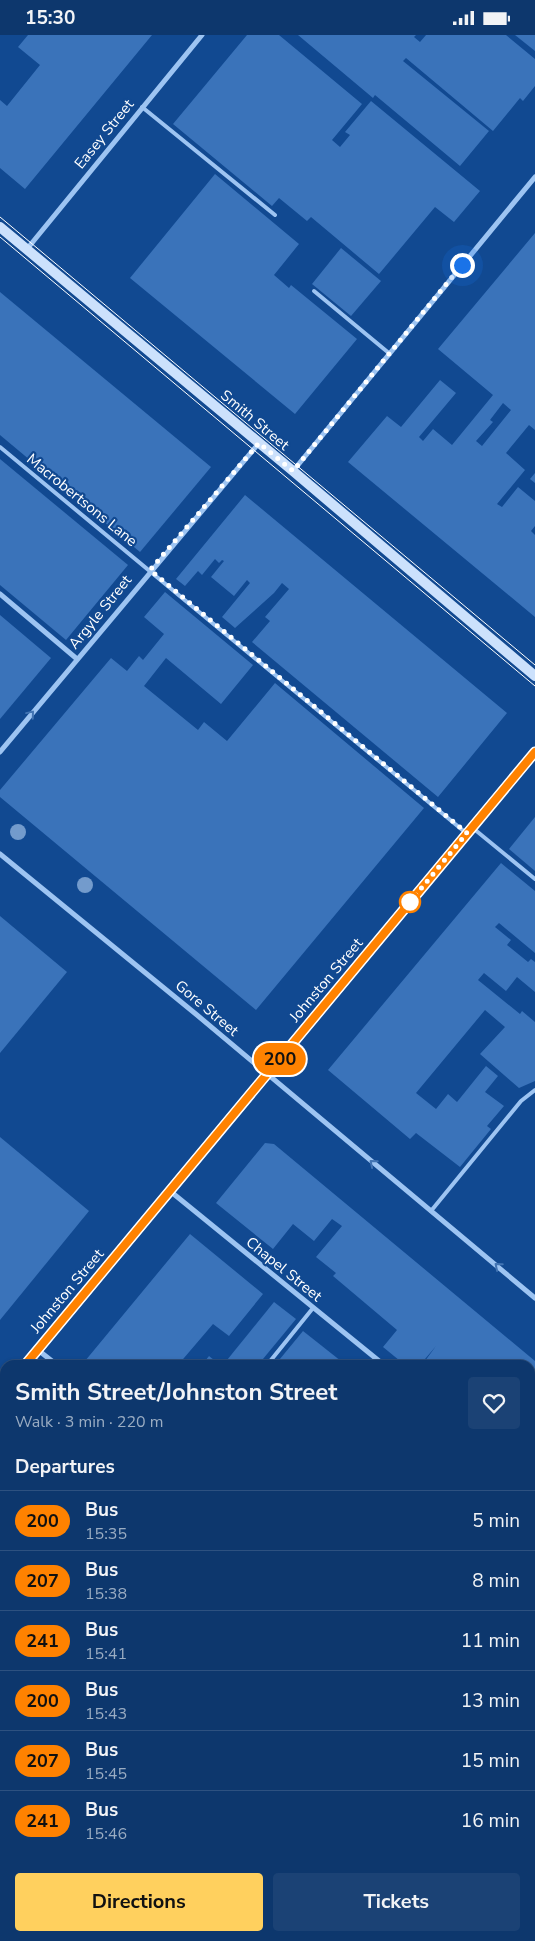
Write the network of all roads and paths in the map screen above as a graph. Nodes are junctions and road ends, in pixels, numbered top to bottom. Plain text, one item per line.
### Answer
1 (202, 35) edge
2 (142, 107) junction
3 (535, 177) edge
4 (275, 215) dead end
5 (0, 227) edge
6 (27, 249) junction
7 (314, 291) dead end
8 (390, 354) junction
9 (259, 443) junction
10 (0, 447) edge
11 (293, 471) junction
12 (150, 570) junction
13 (0, 594) edge
14 (77, 659) junction
15 (535, 676) edge
16 (0, 752) edge
17 (535, 752) edge
18 (469, 830) junction
19 (0, 854) edge
20 (535, 879) edge
21 (267, 1075) junction
22 (535, 1090) edge
23 (170, 1191) junction
24 (431, 1211) junction
25 (535, 1298) edge
26 (313, 1308) junction
27 (38, 1350) junction
28 (30, 1360) edge
29 (50, 1360) edge
30 (271, 1360) edge
31 (378, 1360) edge

1 - 2 street, Easey Street
2 - 4 lane
2 - 6 street, Easey Street
3 - 8 street
5 - 6 main road, Smith Street
6 - 9 main road, Smith Street
7 - 8 lane
8 - 11 street
9 - 11 main road, Smith Street
9 - 12 street, Argyle Street
10 - 12 lane, Macrobertsons Lane
11 - 15 main road, Smith Street
12 - 14 street, Argyle Street
12 - 18 lane, Macrobertsons Lane
13 - 14 street
16 -> 14 street, Argyle Street
17 - 18 main road, Johnston Street
18 - 20 lane, Macrobertsons Lane
18 - 21 main road, Johnston Street
19 - 21 street, Gore Street
21 - 23 main road, Johnston Street
24 -> 21 street, Gore Street
22 - 24 lane
23 - 26 street, Chapel Street
23 - 27 main road, Johnston Street
25 -> 24 street, Gore Street
26 - 30 lane
26 - 31 street, Chapel Street
27 - 28 main road, Johnston Street
27 - 29 street

